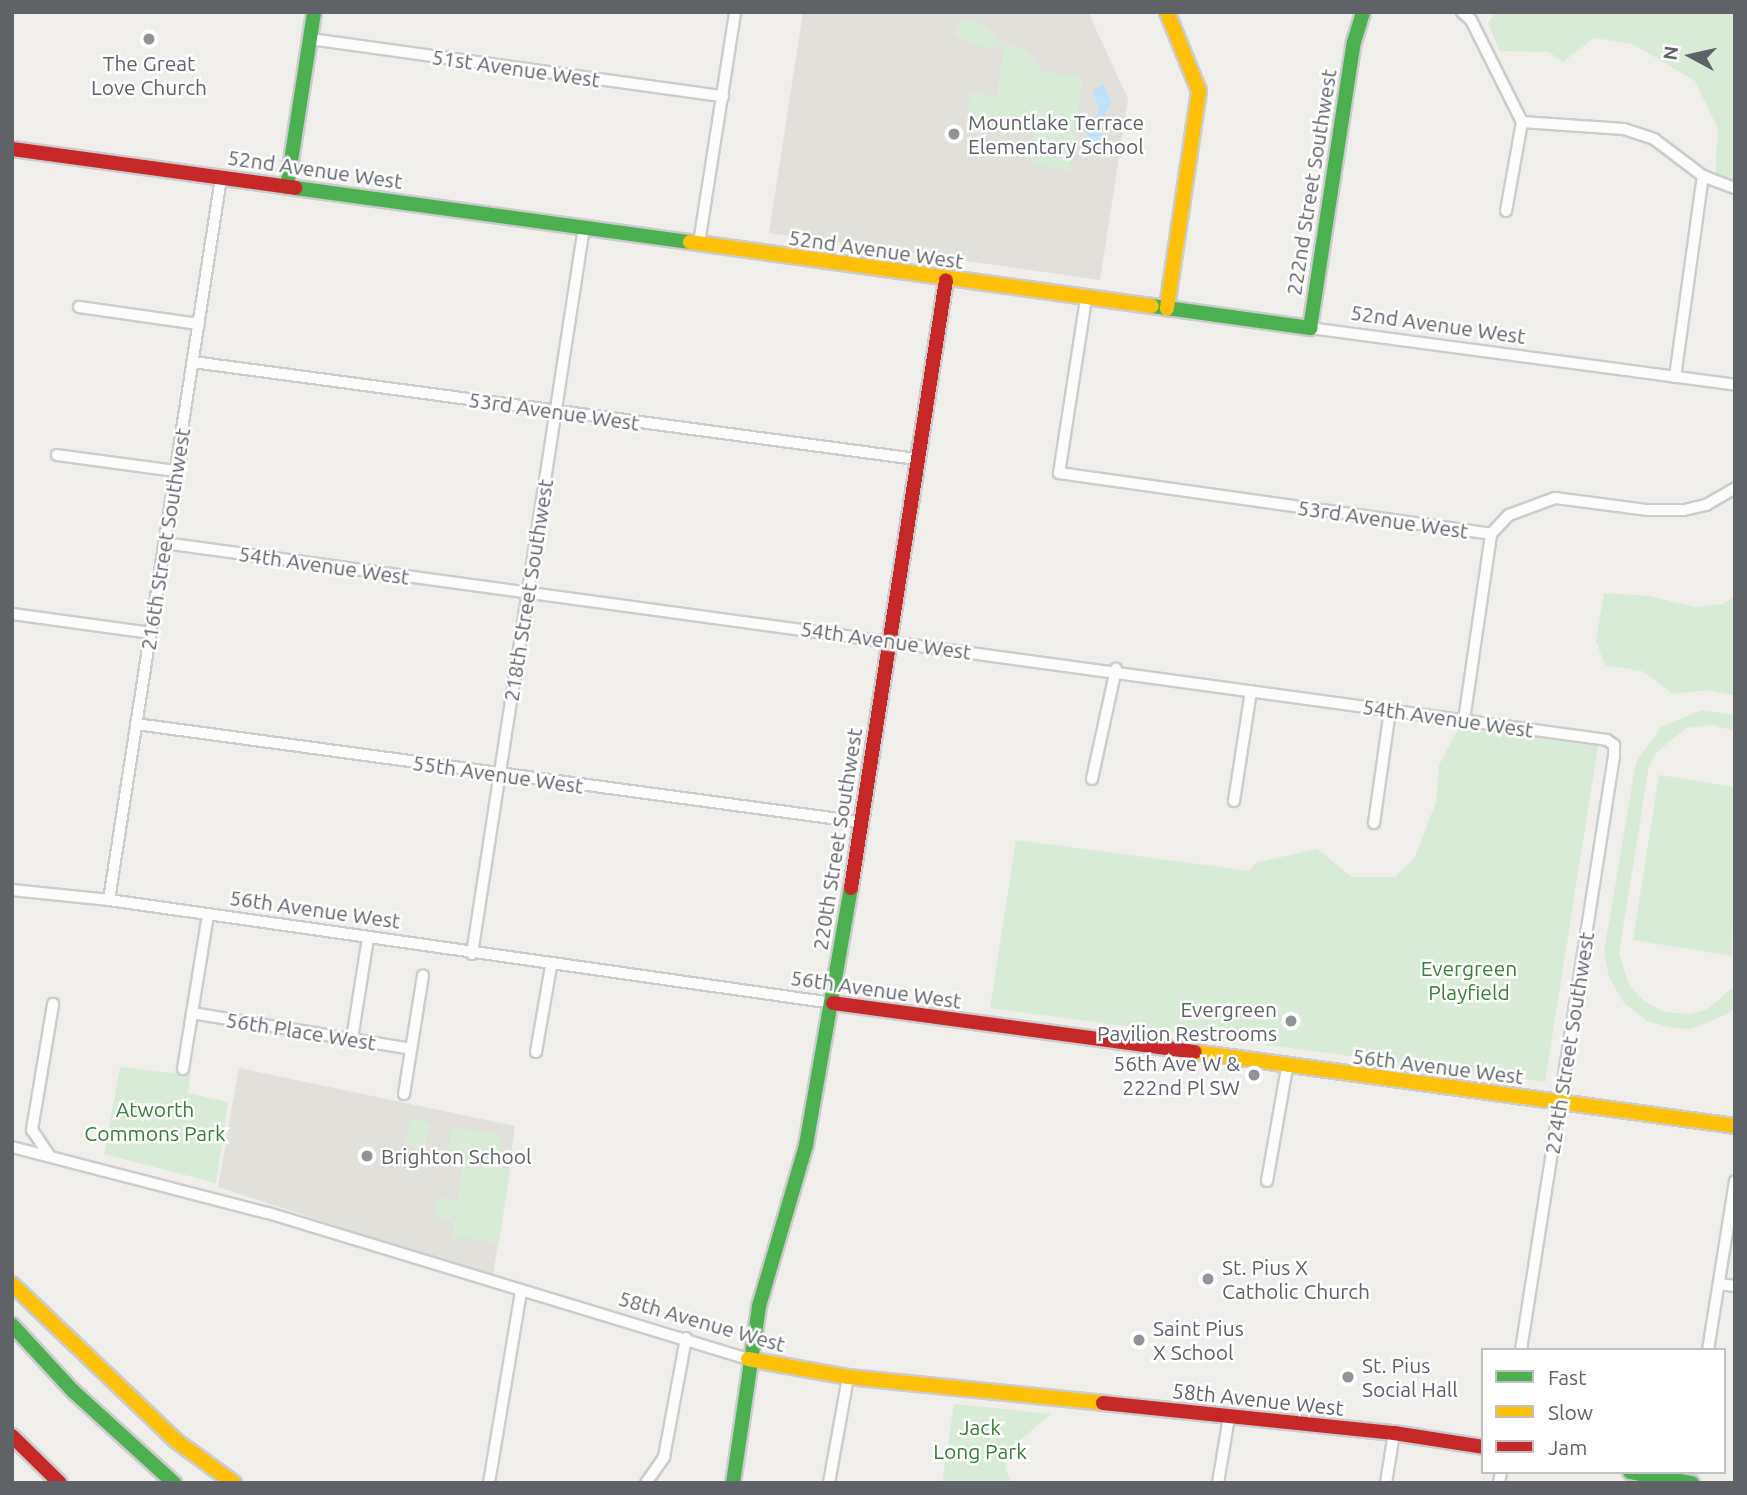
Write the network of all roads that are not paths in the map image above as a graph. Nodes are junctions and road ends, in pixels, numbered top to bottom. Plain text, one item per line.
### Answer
1 (314, 12) edge
2 (735, 12) edge
3 (1167, 12) edge
4 (1351, 12) edge
5 (1363, 12) edge
6 (1462, 12) edge
7 (310, 39) junction
8 (1354, 42) junction
9 (723, 96) junction
10 (1522, 122) junction
11 (12, 149) edge
12 (1703, 176) junction
13 (221, 178) junction
14 (287, 187) junction
15 (1735, 188) edge
16 (1506, 211) dead end
17 (584, 227) junction
18 (699, 243) junction
19 (946, 280) junction
20 (1086, 299) junction
21 (79, 307) dead end
22 (1167, 309) junction
23 (198, 324) junction
24 (1310, 328) junction
25 (193, 362) junction
26 (1675, 377) junction
27 (1735, 385) edge
28 (555, 412) junction
29 (57, 455) dead end
30 (916, 459) junction
31 (176, 471) junction
32 (1735, 488) edge
33 (1491, 534) junction
34 (164, 543) junction
35 (527, 593) junction
36 (12, 614) edge
37 (150, 633) junction
38 (890, 641) junction
39 (1116, 670) junction
40 (1251, 691) junction
41 (1390, 710) junction
42 (1464, 720) junction
43 (136, 724) junction
44 (1607, 740) joint
45 (499, 775) junction
46 (1092, 779) dead end
47 (1234, 801) dead end
48 (861, 822) junction
49 (1374, 823) dead end
50 (12, 890) edge
51 (109, 900) junction
52 (208, 915) junction
53 (368, 938) junction
54 (472, 954) junction
55 (551, 966) junction
56 (423, 975) dead end
57 (833, 1003) junction
58 (52, 1004) dead end
59 (192, 1013) junction
60 (352, 1039) junction
61 (411, 1049) junction
62 (536, 1052) dead end
63 (1287, 1067) junction
64 (183, 1069) dead end
65 (404, 1094) dead end
66 (1560, 1103) junction
67 (1735, 1126) edge
68 (12, 1147) edge
69 (49, 1155) junction
70 (1267, 1181) dead end
71 (1735, 1181) edge
72 (12, 1283) edge
73 (1719, 1284) junction
74 (1735, 1286) edge
75 (521, 1292) junction
76 (12, 1325) edge
77 (686, 1338) junction
78 (1521, 1348) edge
79 (1708, 1348) edge
80 (748, 1359) junction
81 (848, 1377) junction
82 (1229, 1417) junction
83 (1394, 1433) junction
84 (12, 1436) edge
85 (1481, 1447) edge
86 (1650, 1479) edge
87 (1688, 1479) edge
88 (60, 1483) edge
89 (174, 1483) edge
90 (234, 1483) edge
91 (489, 1483) edge
92 (646, 1483) edge
93 (733, 1483) edge
94 (829, 1483) edge
95 (1218, 1483) edge
96 (1386, 1483) edge

1 - 7 main road
2 - 9 street
3 - 22 main road
4 - 8 main road, 222nd Street Southwest
5 - 8 main road, 222nd Street Southwest
6 - 10 street
7 - 9 street, 51st Avenue West
7 - 14 main road
8 - 24 main road, 222nd Street Southwest
9 - 18 street
10 - 12 street
10 - 16 street
11 - 13 main road, 52nd Avenue West
12 - 15 street
12 - 26 street
13 - 14 main road, 52nd Avenue West
13 - 23 street, 216th Street Southwest
14 - 17 main road, 52nd Avenue West
17 - 18 main road, 52nd Avenue West
17 - 28 street, 218th Street Southwest
18 - 19 main road, 52nd Avenue West
19 - 20 main road, 52nd Avenue West
19 - 30 main road, 220th Street Southwest
20 - 22 main road, 52nd Avenue West
20 - 33 street, 53rd Avenue West
21 - 23 street
22 - 24 main road, 52nd Avenue West
23 - 25 street, 216th Street Southwest
24 - 26 street, 52nd Avenue West
25 - 28 street, 53rd Avenue West
25 - 31 street, 216th Street Southwest
26 - 27 street, 52nd Avenue West
28 - 30 street, 53rd Avenue West
28 - 35 street, 218th Street Southwest
29 - 31 street
30 - 38 main road, 220th Street Southwest
31 - 34 street, 216th Street Southwest
32 - 33 street, 53rd Avenue West
33 - 42 street
34 - 35 street, 54th Avenue West
34 - 37 street, 216th Street Southwest
35 - 38 street, 54th Avenue West
35 - 45 street, 218th Street Southwest
36 - 37 street
37 - 43 street, 216th Street Southwest
38 - 39 street, 54th Avenue West
38 - 48 main road, 220th Street Southwest
39 - 40 street, 54th Avenue West
39 - 46 street
40 - 41 street, 54th Avenue West
40 - 47 street
41 - 42 street, 54th Avenue West
41 - 49 street
42 - 44 street, 54th Avenue West
43 - 45 street, 55th Avenue West
43 - 51 street, 216th Street Southwest
44 - 66 street, 224th Street Southwest
45 - 48 street, 55th Avenue West
45 - 54 street, 218th Street Southwest
48 - 57 main road, 220th Street Southwest
50 - 51 street, 56th Avenue West
51 - 52 street, 56th Avenue West
52 - 53 street, 56th Avenue West
52 - 59 street
53 - 54 street, 56th Avenue West
53 - 60 street
54 - 55 street, 56th Avenue West
55 - 57 street, 56th Avenue West
55 - 62 street
56 - 61 street
57 - 63 main road, 56th Avenue West
57 - 80 main road, 220th Street Southwest
58 - 69 street
59 - 60 street, 56th Place West
59 - 64 street
60 - 61 street, 56th Place West
61 - 65 street
63 - 66 main road, 56th Avenue West
63 - 70 street
66 - 67 main road, 56th Avenue West
66 - 78 street, 224th Street Southwest
68 - 69 street, 58th Avenue West
69 - 75 street, 58th Avenue West
71 - 73 street
72 - 90 main road
73 - 74 street
73 - 79 street
75 - 77 street, 58th Avenue West
75 - 91 street
76 - 89 main road
77 - 80 street, 58th Avenue West
77 - 92 street
80 - 81 main road, 58th Avenue West
80 - 93 main road, 220th Street Southwest
81 - 82 main road, 58th Avenue West
81 - 94 street
82 - 83 main road, 58th Avenue West
82 - 95 street
83 - 85 main road, 58th Avenue West
83 - 96 street
84 - 88 main road
86 - 87 main road

